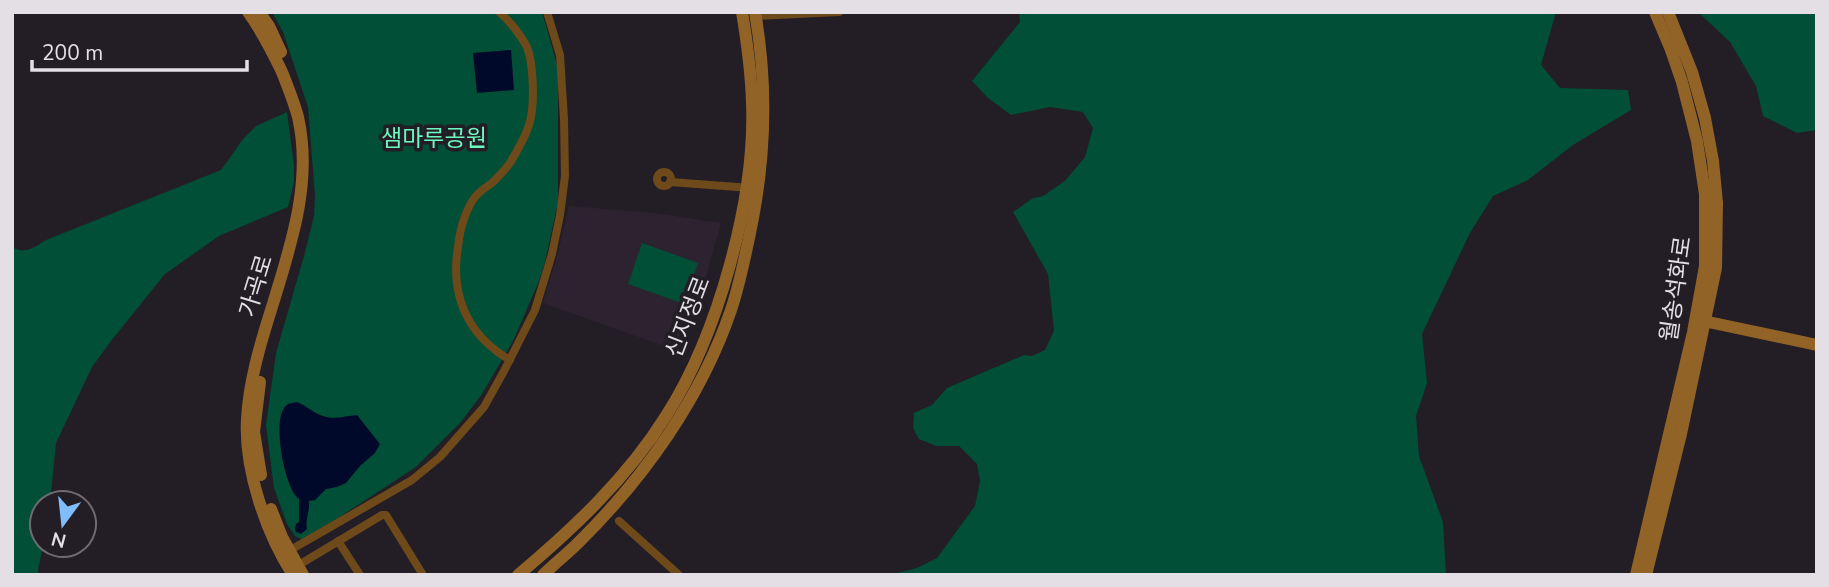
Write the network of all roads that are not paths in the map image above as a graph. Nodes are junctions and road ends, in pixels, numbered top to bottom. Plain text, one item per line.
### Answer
1 (248, 12) edge
2 (259, 12) edge
3 (499, 12) edge
4 (547, 12) edge
5 (839, 12) edge
6 (1655, 12) edge
7 (1668, 12) edge
8 (749, 15) edge
9 (670, 182) dead end
10 (752, 189) junction
11 (294, 248) junction
12 (1700, 321) junction
13 (1817, 345) edge
14 (510, 360) junction
15 (619, 521) dead end
16 (338, 541) junction
17 (294, 548) dead end
18 (296, 571) edge
19 (359, 575) edge
20 (423, 575) edge
21 (518, 575) edge
22 (543, 575) edge
23 (679, 575) edge
24 (1636, 575) edge
25 (1646, 575) edge

1 - 11 street, 가곡로
2 - 11 street, 가곡로
3 - 14 street
4 - 14 street
5 - 8 street
6 - 12 street, 월송석화로
7 - 12 street, 월송석화로
8 - 10 street, 신지정로
9 - 10 street
10 - 21 street, 신지정로
10 - 22 street, 신지정로
11 - 18 street, 가곡로
12 - 13 street
12 - 24 street, 월송석화로
12 - 25 street, 월송석화로
14 - 17 street
15 - 23 street
16 - 18 street
16 - 19 street
16 - 20 street

